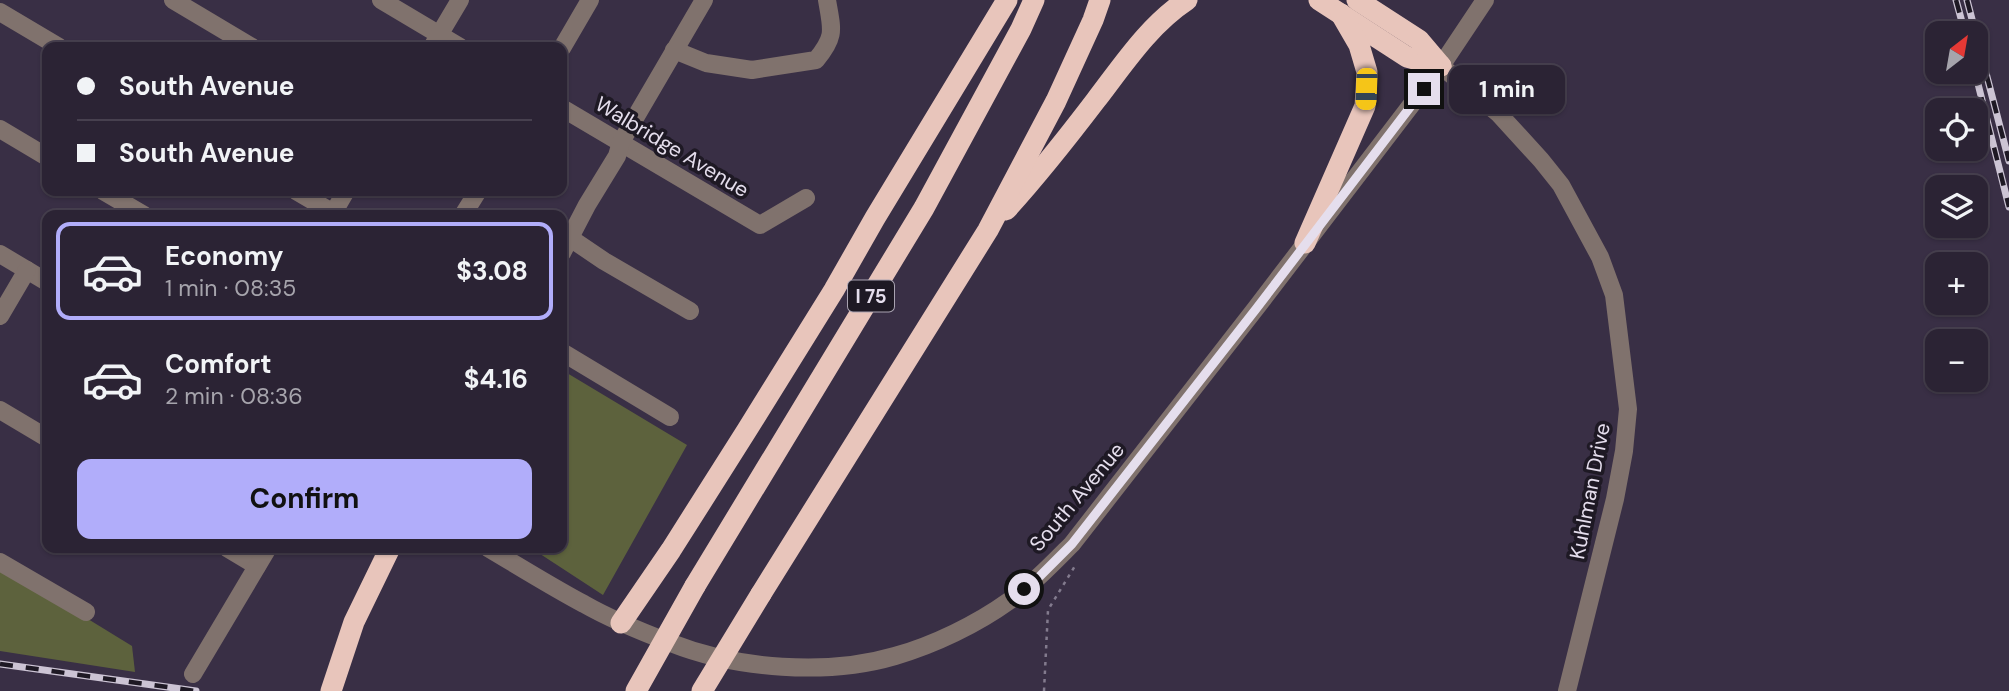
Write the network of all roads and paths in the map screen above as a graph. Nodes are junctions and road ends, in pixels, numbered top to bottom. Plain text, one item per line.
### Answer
1 (173, 0) edge
2 (382, 0) edge
3 (460, 0) edge
4 (590, 0) edge
5 (704, 0) edge
6 (828, 0) edge
7 (1007, 0) edge
8 (1034, 0) edge
9 (1100, 0) edge
10 (1187, 0) edge
11 (1319, 0) edge
12 (1485, 0) edge
13 (1349, 7) edge
14 (0, 12) edge
15 (435, 41) edge
16 (51, 42) edge
17 (244, 42) edge
18 (566, 42) edge
19 (674, 50) junction
20 (1441, 66) junction
21 (567, 111) edge
22 (0, 129) edge
23 (621, 142) junction
24 (42, 154) edge
25 (112, 196) edge
26 (304, 196) edge
27 (806, 198) dead end
28 (135, 210) edge
29 (327, 210) edge
30 (988, 230) junction
31 (1305, 243) junction
32 (567, 244) edge
33 (567, 246) edge
34 (0, 254) edge
35 (27, 270) junction
36 (42, 279) edge
37 (690, 311) dead end
38 (0, 316) edge
39 (567, 355) edge
40 (0, 410) edge
41 (670, 417) dead end
42 (42, 435) edge
43 (235, 553) edge
44 (265, 553) edge
45 (388, 553) edge
46 (497, 553) edge
47 (1081, 557) dead end
48 (0, 562) edge
49 (257, 566) junction
50 (86, 611) dead end
51 (621, 622) junction
52 (193, 674) dead end
53 (331, 691) edge
54 (636, 691) edge
55 (702, 691) edge
56 (1044, 691) edge
57 (1567, 691) edge

1 - 17 street
2 - 15 street
3 - 15 street
4 - 18 street
5 - 19 street
6 - 19 street
7 - 51 highway
8 - 54 highway, I 75 / I 75, bridge
9 - 30 highway
10 - 30 highway
11 - 13 highway
12 - 20 street, South Avenue
13 - 20 highway
13 - 31 highway
14 - 16 street
19 - 23 street
20 - 31 street, South Avenue
20 - 57 street, Kuhlman Drive
21 - 23 street, Walbridge Avenue
22 - 24 street
23 - 27 street, Walbridge Avenue
23 - 32 street
25 - 28 street
26 - 29 street
30 - 55 highway, bridge
31 - 51 street, South Avenue
33 - 37 street
34 - 35 street
35 - 36 street
35 - 38 street
39 - 41 street
40 - 42 street
43 - 49 street
44 - 49 street
45 - 53 highway
46 - 51 street, South Avenue
47 - 56 path
48 - 50 street
49 - 52 street

